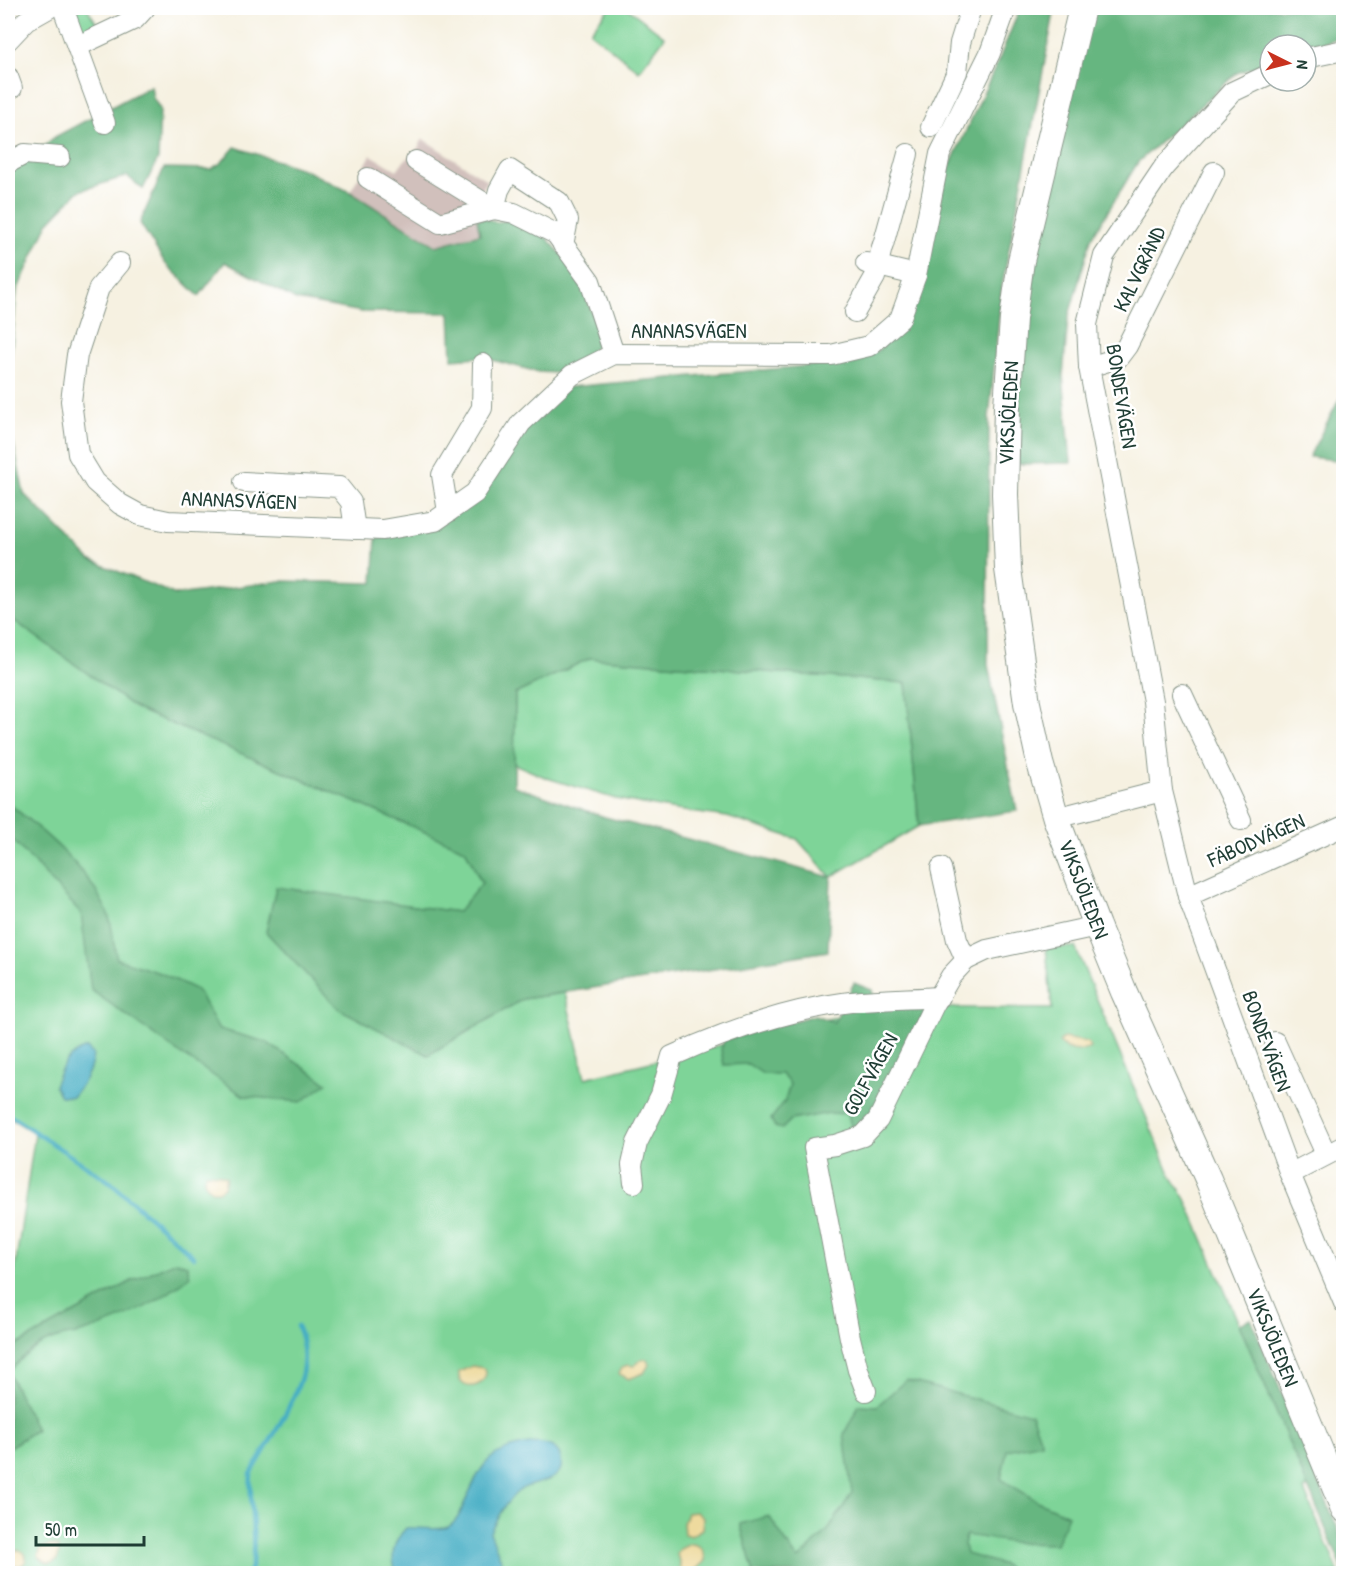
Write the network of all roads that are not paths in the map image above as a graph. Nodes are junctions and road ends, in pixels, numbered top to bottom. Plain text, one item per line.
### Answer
1 (49, 8) edge
2 (63, 8) edge
3 (145, 8) edge
4 (971, 8) edge
5 (1006, 8) edge
6 (1065, 8) edge
7 (1082, 8) edge
8 (8, 40) edge
9 (954, 41) junction
10 (78, 46) junction
11 (1344, 50) edge
12 (990, 53) junction
13 (1318, 55) edge
14 (1258, 80) edge
15 (105, 123) dead end
16 (931, 127) dead end
17 (940, 153) junction
18 (60, 157) dead end
19 (416, 161) dead end
20 (8, 164) edge
21 (1214, 172) dead end
22 (368, 178) dead end
23 (494, 209) junction
24 (1029, 229) junction
25 (563, 245) junction
26 (877, 255) junction
27 (120, 263) dead end
28 (916, 275) junction
29 (855, 312) dead end
30 (614, 354) junction
31 (483, 364) dead end
32 (1089, 367) junction
33 (244, 482) dead end
34 (448, 512) junction
35 (355, 529) junction
36 (1153, 701) junction
37 (1162, 791) junction
38 (1056, 818) junction
39 (1241, 820) dead end
40 (1344, 826) edge
41 (941, 868) dead end
42 (1188, 897) junction
43 (1097, 926) junction
44 (966, 960) junction
45 (940, 997) junction
46 (1275, 1042) dead end
47 (1335, 1150) edge
48 (1290, 1174) junction
49 (634, 1183) dead end
50 (1344, 1303) edge
51 (866, 1391) dead end
52 (1344, 1509) edge

1 - 8 street
2 - 10 street
3 - 10 street
4 - 9 street
5 - 12 street, ANANASVÄGEN
6 - 24 main road, VIKSJÖLEDEN
7 - 24 main road, VIKSJÖLEDEN
9 - 12 street
9 - 16 street
10 - 15 street
11 - 13 street
12 - 17 street, ANANASVÄGEN
14 - 32 street, BONDEVÄGEN
17 - 26 street
17 - 28 street, ANANASVÄGEN
18 - 20 street
19 - 23 street
21 - 32 street, KALVGRÄND
22 - 23 street
23 - 25 street
23 - 25 street
24 - 38 main road, VIKSJÖLEDEN
25 - 30 street
26 - 28 street
26 - 29 street
27 - 35 street, ANANASVÄGEN
28 - 30 street, ANANASVÄGEN
30 - 34 street, ANANASVÄGEN
31 - 34 street
32 - 36 street, BONDEVÄGEN
33 - 35 street
34 - 35 street, ANANASVÄGEN
36 - 37 street, BONDEVÄGEN
36 - 39 street
37 - 38 street
37 - 42 street, BONDEVÄGEN
38 - 43 main road, VIKSJÖLEDEN
40 - 42 street, FÄBODVÄGEN
41 - 44 street
42 - 48 street, BONDEVÄGEN
43 - 44 street, GOLFVÄGEN
43 - 52 main road, VIKSJÖLEDEN
44 - 45 street, GOLFVÄGEN
45 - 49 street
45 - 51 street, GOLFVÄGEN
46 - 47 street
47 - 48 street
48 - 50 street, BONDEVÄGEN

